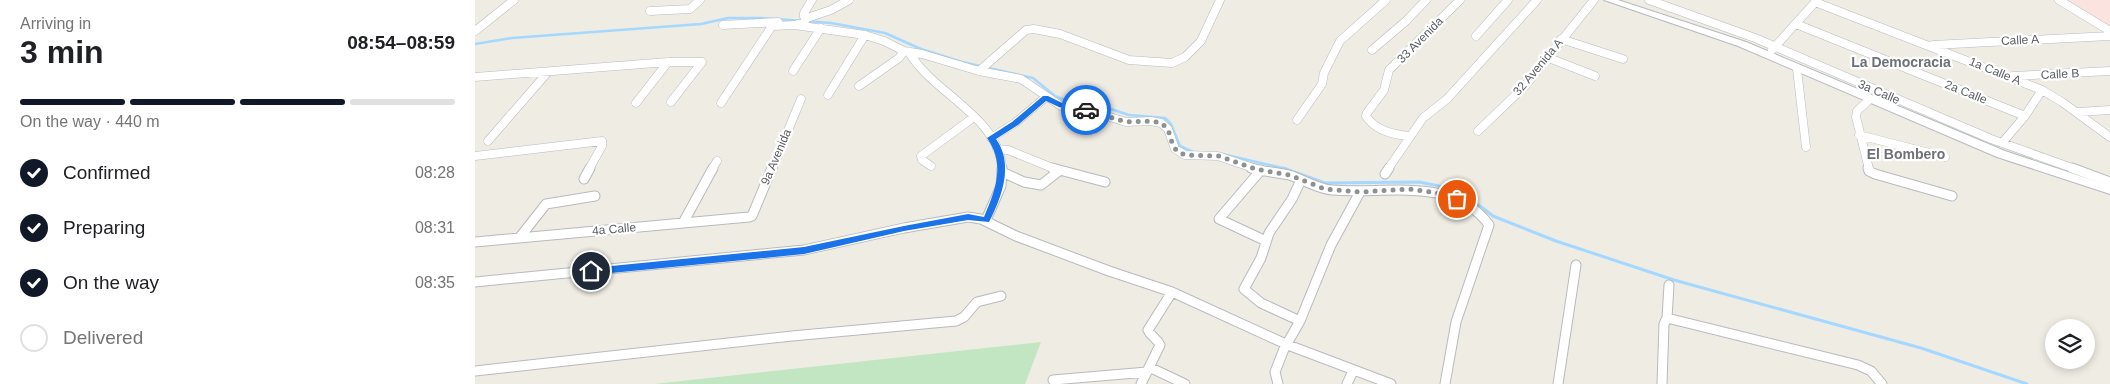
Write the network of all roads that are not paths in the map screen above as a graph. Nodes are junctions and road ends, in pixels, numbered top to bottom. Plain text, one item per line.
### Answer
1 (514, 0) edge
2 (700, 0) edge
3 (812, 0) edge
4 (849, 0) edge
5 (1220, 0) edge
6 (1386, 0) edge
7 (1426, 0) edge
8 (1460, 0) edge
9 (1508, 0) edge
10 (1537, 0) edge
11 (1595, 0) edge
12 (1601, 0) edge
13 (1609, 0) edge
14 (1650, 0) edge
15 (2059, 0) edge
16 (1816, 1) edge
17 (650, 11) dead end
18 (804, 22) junction
19 (1796, 24) junction
20 (723, 25) dead end
21 (821, 28) junction
22 (475, 31) edge
23 (2110, 31) edge
24 (865, 35) junction
25 (1476, 36) dead end
26 (2110, 36) edge
27 (1561, 39) junction
28 (1929, 45) junction
29 (1372, 50) dead end
30 (1770, 51) junction
31 (906, 52) junction
32 (1549, 58) junction
33 (1623, 59) dead end
34 (668, 62) junction
35 (982, 68) junction
36 (1797, 69) junction
37 (793, 71) dead end
38 (2110, 71) edge
39 (549, 72) junction
40 (1595, 76) dead end
41 (475, 77) edge
42 (2010, 77) junction
43 (859, 86) dead end
44 (2042, 90) junction
45 (828, 95) dead end
46 (1046, 97) junction
47 (801, 99) dead end
48 (1870, 99) junction
49 (671, 102) dead end
50 (636, 103) dead end
51 (721, 103) dead end
52 (2110, 110) edge
53 (2077, 112) junction
54 (2025, 116) junction
55 (973, 117) junction
56 (1297, 120) dead end
57 (1479, 131) dead end
58 (1859, 135) junction
59 (1410, 136) junction
60 (2110, 137) edge
61 (991, 138) junction
62 (488, 141) dead end
63 (2002, 143) junction
64 (1806, 148) dead end
65 (997, 149) junction
66 (475, 156) edge
67 (1945, 157) dead end
68 (717, 161) dead end
69 (931, 166) dead end
70 (1261, 170) junction
71 (1059, 171) junction
72 (1002, 172) junction
73 (1385, 174) dead end
74 (584, 179) dead end
75 (1301, 180) junction
76 (1105, 182) dead end
77 (2110, 182) edge
78 (2110, 190) edge
79 (1360, 192) junction
80 (595, 196) dead end
81 (1952, 196) dead end
82 (752, 216) joint
83 (986, 220) junction
84 (683, 223) junction
85 (520, 237) junction
86 (475, 242) edge
87 (1266, 242) junction
88 (1576, 265) dead end
89 (475, 282) edge
90 (1669, 285) dead end
91 (1172, 292) junction
92 (1001, 296) dead end
93 (1667, 318) junction
94 (1300, 321) junction
95 (1288, 345) junction
96 (1148, 369) junction
97 (475, 371) edge
98 (1353, 371) junction
99 (1053, 380) dead end
100 (1141, 384) edge
101 (1185, 384) edge
102 (1278, 384) edge
103 (1347, 384) edge
104 (1391, 384) edge
105 (1445, 384) edge
106 (1559, 384) edge
107 (1663, 384) edge
108 (1882, 384) edge

1 - 22 street
2 - 17 street
3 - 18 street
4 - 18 street
5 - 35 street
6 - 56 street
7 - 29 street
8 - 59 street, 33 Avenida
9 - 25 street
10 - 59 street
11 - 27 street, 32 Avenida A
12 - 30 street, 3a Calle
13 - 30 street, 3a Calle
14 - 30 street, 3a Calle
15 - 23 street
16 - 19 street
16 - 28 street, 1a Calle A
18 - 20 street
18 - 21 street
18 - 51 street
19 - 30 street
19 - 54 street, 2a Calle
21 - 24 street
21 - 37 street
24 - 31 street
24 - 45 street
26 - 28 street, Calle A
27 - 32 street, 32 Avenida A
27 - 33 street
28 - 42 street, 1a Calle A
30 - 36 street, 3a Calle
30 - 63 street, 3a Calle
31 - 35 street
31 - 43 street
31 - 55 street
32 - 40 street
32 - 57 street, 32 Avenida A
34 - 39 street
34 - 49 street
34 - 50 street
35 - 46 street
36 - 48 street, 3a Calle
36 - 64 street
38 - 42 street, Calle B
39 - 41 street
39 - 62 street
42 - 44 street, 1a Calle A
44 - 53 street, 1a Calle A
44 - 54 street
46 - 61 street
46 - 70 street
47 - 82 street, 9a Avenida
48 - 58 street
48 - 78 street, 3a Calle
52 - 53 street
53 - 60 street, 1a Calle A
54 - 63 street
55 - 61 street
55 - 69 street
58 - 67 street
58 - 81 street
59 - 73 street
61 - 65 street
63 - 77 street, 3a Calle
65 - 71 street
65 - 72 street
66 - 74 street
68 - 84 street
70 - 75 street
70 - 87 street
71 - 72 street
71 - 76 street
72 - 83 street
75 - 79 street
75 - 87 street
79 - 94 street
79 - 105 street
80 - 85 street
82 - 84 street, 4a Calle
83 - 89 street
83 - 91 street
84 - 85 street, 4a Calle
85 - 86 street, 4a Calle
87 - 94 street
88 - 106 street
90 - 93 street
91 - 95 street
91 - 96 street
92 - 97 street
93 - 107 street
93 - 108 street
94 - 95 street
95 - 98 street
95 - 102 street
96 - 99 street
96 - 100 street
96 - 101 street
98 - 103 street
98 - 104 street

